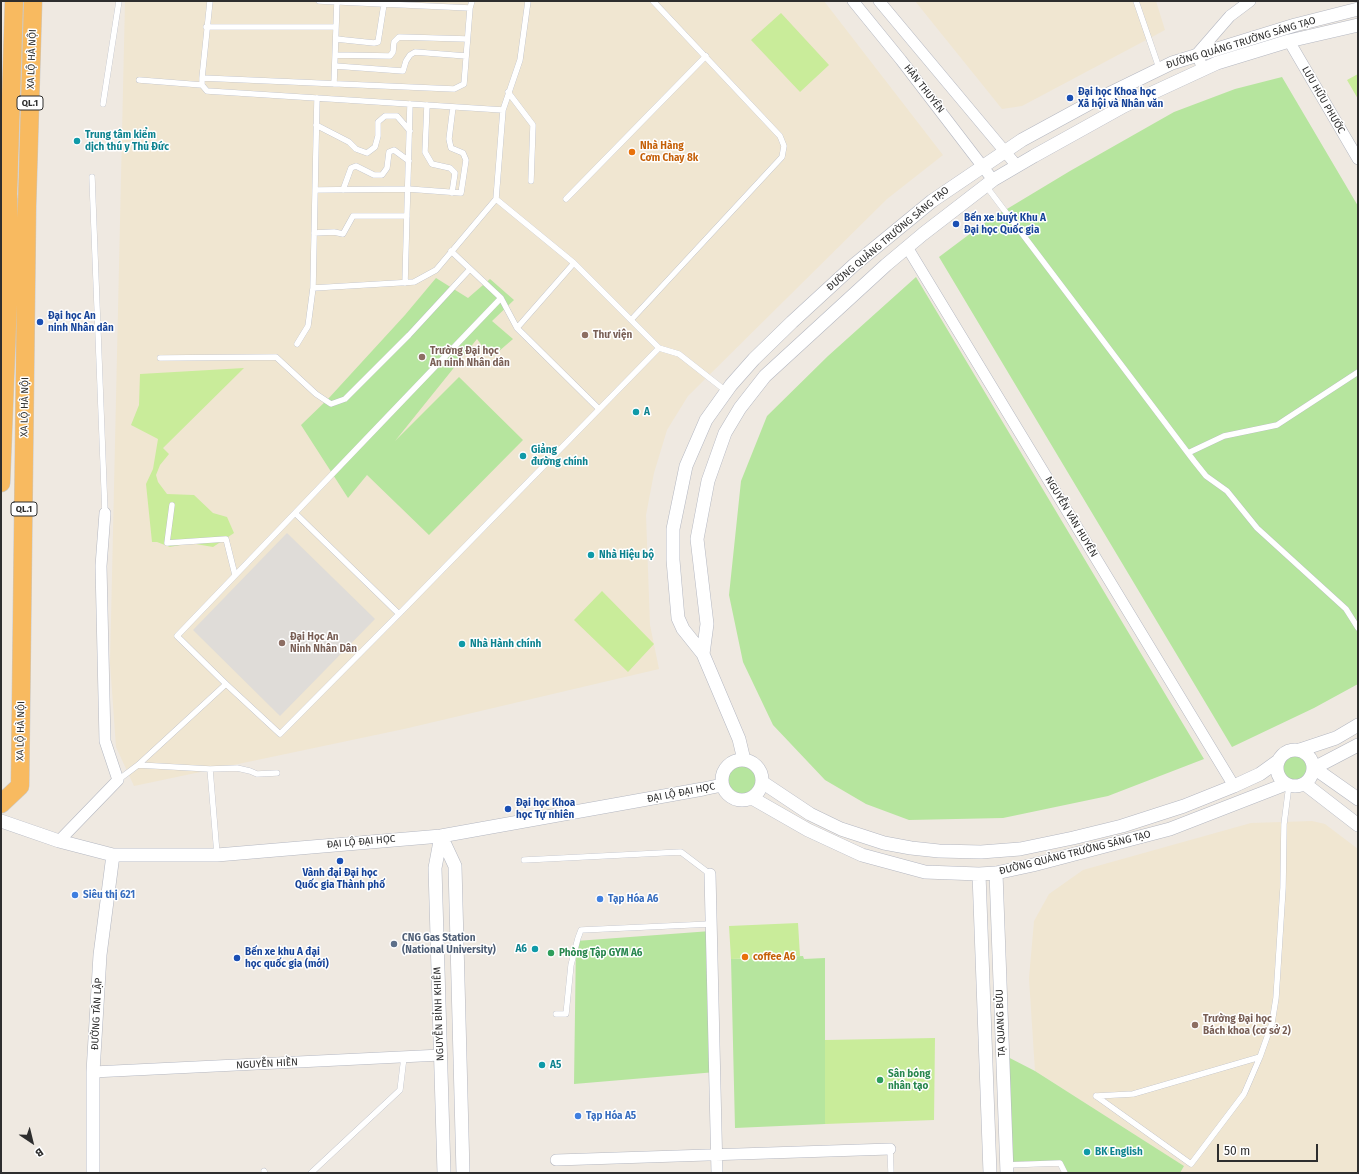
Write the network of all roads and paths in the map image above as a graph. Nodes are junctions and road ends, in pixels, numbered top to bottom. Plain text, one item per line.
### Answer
1 (14, 1) edge
2 (33, 1) edge
3 (119, 1) edge
4 (210, 1) edge
5 (319, 1) edge
6 (472, 1) edge
7 (528, 1) edge
8 (653, 1) edge
9 (853, 1) edge
10 (879, 1) edge
11 (1136, 1) edge
12 (1250, 1) edge
13 (337, 2) edge
14 (396, 3) edge
15 (416, 3) edge
16 (384, 4) junction
17 (450, 4) edge
18 (470, 8) junction
19 (1358, 9) edge
20 (1358, 25) edge
21 (206, 27) junction
22 (336, 27) junction
23 (336, 39) junction
24 (467, 39) junction
25 (1289, 41) junction
26 (1197, 54) junction
27 (335, 55) junction
28 (466, 56) junction
29 (706, 56) junction
30 (335, 66) junction
31 (1159, 68) junction
32 (1203, 69) junction
33 (139, 80) dead end
34 (202, 82) junction
35 (334, 84) junction
36 (508, 92) junction
37 (317, 98) junction
38 (103, 104) dead end
39 (410, 104) junction
40 (427, 105) junction
41 (453, 107) junction
42 (503, 110) junction
43 (316, 125) junction
44 (410, 131) junction
45 (1004, 152) junction
46 (1358, 159) edge
47 (409, 161) junction
48 (983, 165) junction
49 (1017, 166) junction
50 (92, 176) dead end
51 (530, 181) dead end
52 (990, 183) junction
53 (408, 189) junction
54 (315, 190) junction
55 (343, 190) junction
56 (4, 191) edge
57 (452, 192) junction
58 (496, 199) junction
59 (566, 199) dead end
60 (27, 206) junction
61 (407, 216) junction
62 (4, 218) edge
63 (314, 233) junction
64 (907, 247) junction
65 (452, 251) junction
66 (574, 263) junction
67 (470, 269) junction
68 (405, 283) junction
69 (313, 288) junction
70 (501, 298) junction
71 (631, 320) junction
72 (517, 328) junction
73 (297, 344) dead end
74 (659, 348) junction
75 (160, 358) dead end
76 (1358, 372) edge
77 (726, 391) junction
78 (599, 409) junction
79 (1188, 453) junction
80 (1, 483) edge
81 (172, 505) dead end
82 (105, 513) joint
83 (295, 513) junction
84 (235, 575) junction
85 (399, 614) junction
86 (1358, 628) edge
87 (703, 654) junction
88 (226, 684) junction
89 (1358, 725) edge
90 (1358, 745) edge
91 (1300, 750) junction
92 (744, 760) junction
93 (1278, 762) junction
94 (138, 765) junction
95 (1314, 768) junction
96 (210, 769) junction
97 (277, 773) dead end
98 (118, 780) junction
99 (762, 782) junction
100 (1288, 784) junction
101 (1305, 784) junction
102 (722, 785) junction
103 (1234, 786) junction
104 (752, 798) junction
105 (1358, 799) edge
106 (1, 804) edge
107 (1, 821) edge
108 (1358, 825) edge
109 (441, 836) junction
110 (59, 840) junction
111 (217, 855) junction
112 (113, 856) junction
113 (524, 860) dead end
114 (996, 873) junction
115 (710, 874) joint
116 (979, 874) junction
117 (711, 924) junction
118 (556, 1014) dead end
119 (460, 1054) junction
120 (441, 1055) junction
121 (404, 1057) junction
122 (1260, 1057) junction
123 (94, 1072) junction
124 (890, 1150) joint
125 (717, 1155) junction
126 (556, 1160) dead end
127 (1006, 1169) edge
128 (93, 1173) edge
129 (311, 1173) edge
130 (444, 1173) edge
131 (463, 1173) edge
132 (717, 1173) edge
133 (891, 1173) edge
134 (990, 1173) edge
135 (1064, 1173) edge

1 - 56 highway, XA LỘ HÀ NỘI / QL.1
2 - 60 highway, XA LỘ HÀ NỘI / QL.1
3 - 38 lane
4 - 21 lane
5 - 13 lane
6 - 18 lane
7 - 36 lane
8 - 29 lane
9 - 48 street, HÀN THUYÊN
10 - 45 street, HÀN THUYÊN
11 - 31 lane
12 - 26 street
13 - 16 lane
13 - 22 lane
14 - 15 lane
14 - 16 lane
15 - 17 lane
16 - 23 lane
17 - 18 lane
18 - 24 lane
19 - 26 street, ĐƯỜNG QUẢNG TRƯỜNG SÁNG TẠO
20 - 25 street, ĐƯỜNG QUẢNG TRƯỜNG SÁNG TẠO
21 - 22 lane
21 - 34 lane
22 - 23 lane
23 - 27 lane
24 - 27 lane
24 - 28 lane
25 - 32 street, ĐƯỜNG QUẢNG TRƯỜNG SÁNG TẠO
25 - 46 street, LƯU HỮU PHƯỚC
26 - 31 street, ĐƯỜNG QUẢNG TRƯỜNG SÁNG TẠO
26 - 32 street
27 - 30 lane
28 - 30 lane
28 - 35 lane
29 - 59 lane
29 - 71 lane
30 - 35 lane
31 - 45 street, ĐƯỜNG QUẢNG TRƯỜNG SÁNG TẠO
32 - 49 street, ĐƯỜNG QUẢNG TRƯỜNG SÁNG TẠO
33 - 34 lane
34 - 35 lane
34 - 37 lane
36 - 42 lane
36 - 51 lane
37 - 39 lane
37 - 43 lane
39 - 40 lane
39 - 44 lane
40 - 41 lane
40 - 57 lane
41 - 42 lane
41 - 57 lane
42 - 58 lane
43 - 44 lane
43 - 54 lane
44 - 47 lane
45 - 48 street, ĐƯỜNG QUẢNG TRƯỜNG SÁNG TẠO
45 - 49 street, HÀN THUYÊN
47 - 53 lane
47 - 55 lane
48 - 52 street, HÀN THUYÊN
48 - 77 street, ĐƯỜNG QUẢNG TRƯỜNG SÁNG TẠO
49 - 52 street, ĐƯỜNG QUẢNG TRƯỜNG SÁNG TẠO
50 - 82 lane
52 - 64 street, ĐƯỜNG QUẢNG TRƯỜNG SÁNG TẠO
52 - 79 lane
53 - 55 lane
53 - 57 lane
53 - 61 lane
54 - 55 lane
54 - 63 lane
56 - 60 highway
56 - 62 highway, XA LỘ HÀ NỘI / QL.1
58 - 65 lane
58 - 66 lane
60 - 106 highway, XA LỘ HÀ NỘI / QL.1
61 - 63 lane
61 - 68 lane
62 - 80 highway, XA LỘ HÀ NỘI / QL.1
63 - 69 lane
64 - 87 street, ĐƯỜNG QUẢNG TRƯỜNG SÁNG TẠO
64 - 103 street, NGUYỄN VĂN HUYÊN
65 - 67 lane
65 - 68 lane
66 - 71 lane
66 - 72 lane
67 - 70 lane
67 - 75 lane
68 - 69 lane
69 - 73 lane
70 - 72 lane
70 - 83 lane
71 - 74 lane
72 - 78 lane
74 - 77 lane
74 - 78 lane
76 - 79 lane
77 - 87 street, ĐƯỜNG QUẢNG TRƯỜNG SÁNG TẠO
78 - 85 lane
79 - 86 lane
81 - 84 lane
82 - 98 street
83 - 84 lane
83 - 85 lane
84 - 88 lane
85 - 88 lane
87 - 92 street, ĐƯỜNG QUẢNG TRƯỜNG SÁNG TẠO
88 - 94 lane
89 - 91 street
90 - 95 street
91 - 93 street
91 - 95 street
92 - 99 street
92 - 102 street
93 - 100 street
93 - 103 street, ĐƯỜNG QUẢNG TRƯỜNG SÁNG TẠO
94 - 96 lane
94 - 98 lane
95 - 101 street
95 - 105 street
96 - 97 lane
96 - 111 lane
98 - 110 street
99 - 103 street, ĐƯỜNG QUẢNG TRƯỜNG SÁNG TẠO
99 - 104 street
100 - 101 street
100 - 114 street, ĐƯỜNG QUẢNG TRƯỜNG SÁNG TẠO
100 - 122 lane
101 - 108 street
102 - 104 street
102 - 109 street, ĐẠI LỘ ĐẠI HỌC
104 - 116 street, ĐƯỜNG QUẢNG TRƯỜNG SÁNG TẠO
107 - 110 street, ĐẠI LỘ ĐẠI HỌC
109 - 111 street, ĐẠI LỘ ĐẠI HỌC
109 - 119 street, NGUYỄN BỈNH KHIÊM
109 - 120 street, NGUYỄN BỈNH KHIÊM
110 - 112 street, ĐẠI LỘ ĐẠI HỌC
111 - 112 street, ĐẠI LỘ ĐẠI HỌC
112 - 123 street, ĐƯỜNG TÂN LẬP
113 - 115 lane
114 - 116 street, ĐƯỜNG QUẢNG TRƯỜNG SÁNG TẠO
114 - 127 street, TẠ QUANG BỬU
115 - 117 street
116 - 134 street, TẠ QUANG BỬU
117 - 118 lane
117 - 125 street
119 - 120 street
119 - 131 street, NGUYỄN BỈNH KHIÊM
120 - 121 street, NGUYỄN HIỀN
120 - 130 street, NGUYỄN BỈNH KHIÊM
121 - 123 street, NGUYỄN HIỀN
121 - 129 lane
122 - 122 lane
123 - 128 street, ĐƯỜNG TÂN LẬP
124 - 125 street
124 - 133 lane
125 - 126 street
125 - 132 street
127 - 135 lane

